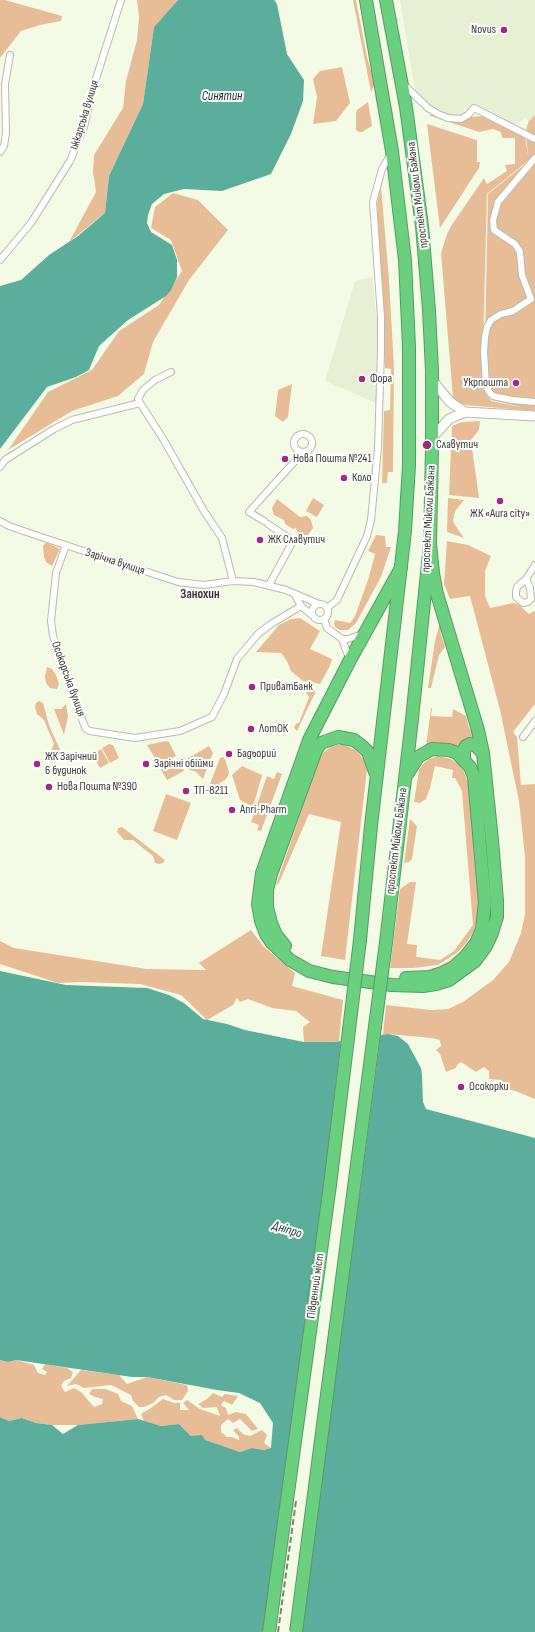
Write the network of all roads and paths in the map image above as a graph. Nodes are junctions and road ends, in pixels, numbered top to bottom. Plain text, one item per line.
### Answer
1 (121, 0) edge
2 (366, 0) edge
3 (386, 0) edge
4 (10, 54) dead end
5 (402, 83) junction
6 (535, 139) edge
7 (392, 151) junction
8 (0, 152) edge
9 (535, 158) edge
10 (0, 260) edge
11 (171, 372) dead end
12 (432, 380) junction
13 (535, 402) edge
14 (140, 404) junction
15 (465, 412) junction
16 (535, 416) edge
17 (432, 438) junction
18 (303, 452) dead end
19 (0, 467) edge
20 (0, 522) edge
21 (430, 544) junction
22 (66, 546) junction
23 (535, 565) edge
24 (401, 568) junction
25 (526, 579) dead end
26 (233, 582) junction
27 (269, 585) junction
28 (295, 595) junction
29 (319, 604) junction
30 (301, 606) junction
31 (327, 608) junction
32 (313, 616) junction
33 (324, 619) junction
34 (365, 634) junction
35 (342, 639) junction
36 (350, 660) junction
37 (535, 721) edge
38 (523, 737) dead end
39 (482, 753) junction
40 (464, 760) junction
41 (376, 777) junction
42 (404, 780) junction
43 (360, 940) joint
44 (386, 942) joint
45 (269, 1632) edge
46 (296, 1632) edge

1 - 10 street, Іжкарська вулиця
2 - 7 highway, проспект Миколи Бажана
3 - 5 highway, проспект Миколи Бажана
4 - 8 street
5 - 6 street
5 - 12 highway, проспект Миколи Бажана
7 - 24 highway, проспект Миколи Бажана
7 - 31 street
9 - 13 street
11 - 14 street
12 - 15 street
12 - 17 highway, проспект Миколи Бажана
14 - 19 street
14 - 26 street
15 - 16 street
15 - 17 street
17 - 21 highway, проспект Миколи Бажана
18 - 27 street
20 - 22 street, Зарічна вулиця
21 - 39 highway
21 - 42 highway, проспект Миколи Бажана
22 - 26 street, Зарічна вулиця
22 - 30 street, Осокорська вулиця
23 - 25 street
24 - 34 highway
24 - 41 highway, проспект Миколи Бажана
26 - 27 street, Зарічна вулиця
27 - 28 street, Зарічна вулиця
28 - 29 street, Зарічна вулиця
28 - 30 street
29 - 31 street, Зарічна вулиця
29 - 32 street
30 - 32 street
31 - 33 street
32 - 33 street
33 - 35 street
34 - 35 street
34 - 36 highway
35 - 36 street
36 - 39 highway
37 - 38 street
39 - 40 highway
40 - 41 highway
40 - 42 highway
41 - 43 highway, проспект Миколи Бажана
42 - 44 highway, проспект Миколи Бажана
43 - 45 highway, Південний міст, bridge
44 - 46 highway, Південний міст, bridge

